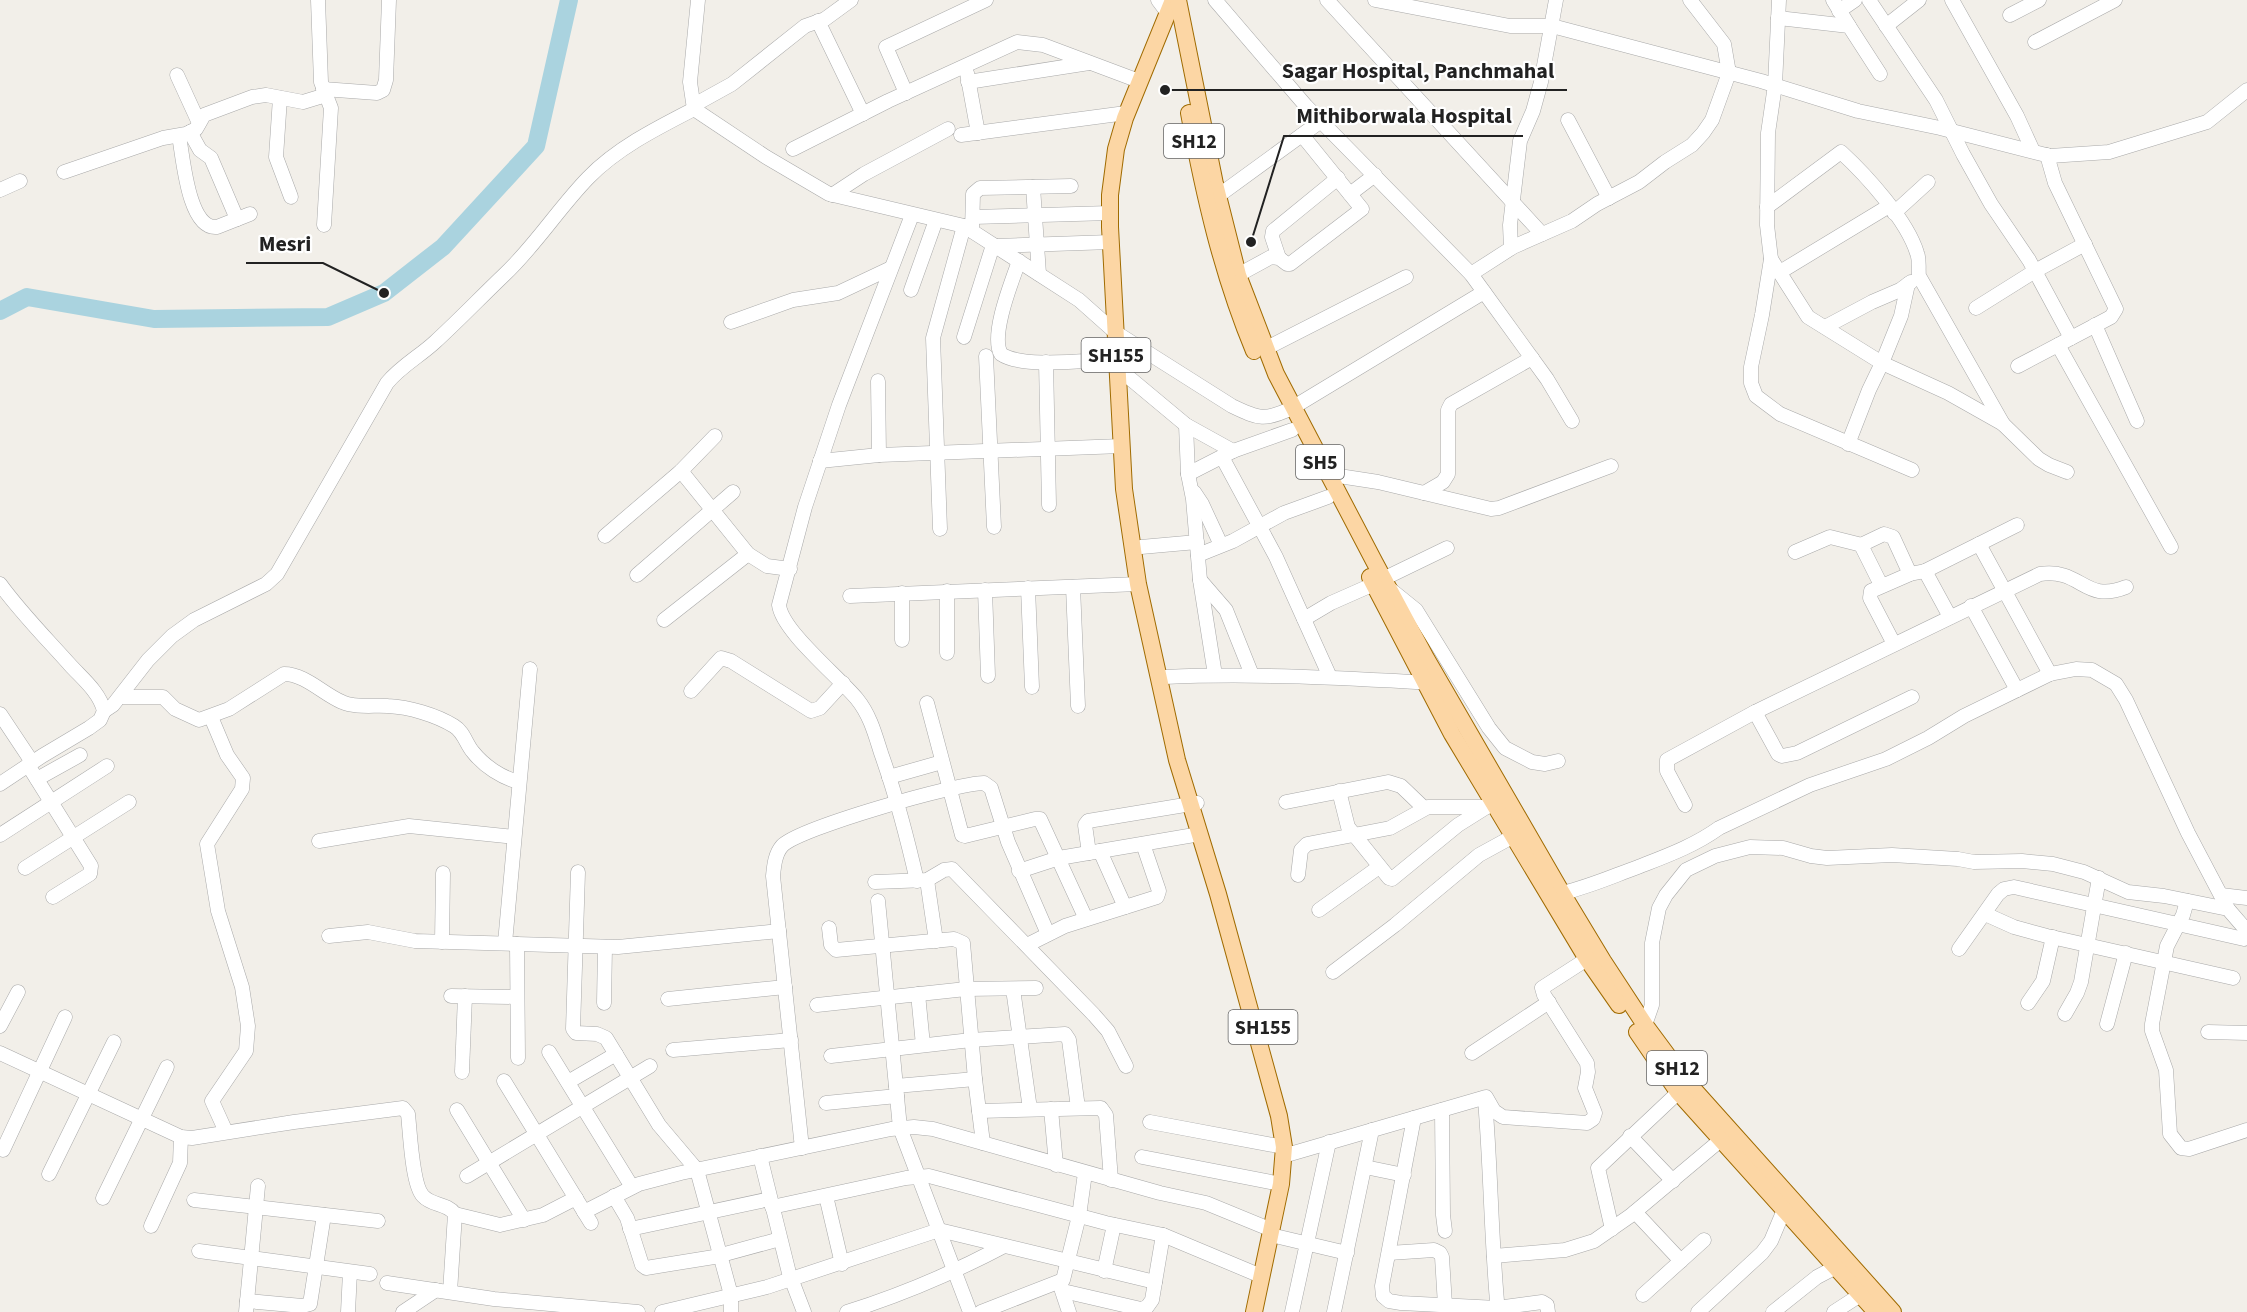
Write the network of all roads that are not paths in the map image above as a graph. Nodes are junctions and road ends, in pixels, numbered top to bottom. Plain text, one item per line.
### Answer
1 (318, 0) edge
2 (389, 0) edge
3 (698, 0) edge
4 (851, 0) edge
5 (986, 0) edge
6 (1215, 0) edge
7 (1327, 0) edge
8 (1375, 0) edge
9 (1556, 0) edge
10 (1690, 0) edge
11 (1779, 0) edge
12 (1855, 0) edge
13 (1869, 0) edge
14 (1919, 0) edge
15 (1952, 0) edge
16 (2039, 0) edge
17 (2115, 0) edge
18 (2099, 4) edge
19 (1836, 5) edge
20 (1171, 8) edge
21 (2010, 15) dead end
22 (1778, 18) junction
23 (818, 21) junction
24 (1552, 26) junction
25 (1848, 26) junction
26 (1886, 26) junction
27 (2034, 42) dead end
28 (1089, 63) junction
29 (965, 65) junction
30 (1729, 73) junction
31 (1880, 74) dead end
32 (177, 75) dead end
33 (1139, 81) junction
34 (968, 82) junction
35 (1775, 86) junction
36 (2247, 90) edge
37 (325, 92) junction
38 (906, 93) junction
39 (280, 98) junction
40 (694, 107) junction
41 (1126, 113) junction
42 (863, 114) junction
43 (1568, 120) dead end
44 (1321, 121) junction
45 (189, 130) junction
46 (1950, 130) junction
47 (978, 133) junction
48 (1302, 135) junction
49 (793, 149) dead end
50 (2040, 153) junction
51 (64, 172) dead end
52 (1375, 175) junction
53 (1338, 178) junction
54 (20, 181) dead end
55 (1928, 182) dead end
56 (1071, 186) dead end
57 (1033, 187) junction
58 (0, 190) edge
59 (1350, 194) junction
60 (832, 195) junction
61 (1218, 196) junction
62 (291, 197) dead end
63 (1609, 198) junction
64 (1513, 203) junction
65 (1767, 207) junction
66 (1891, 209) junction
67 (1110, 213) junction
68 (912, 215) junction
69 (1034, 215) junction
70 (936, 220) junction
71 (324, 225) dead end
72 (970, 225) junction
73 (1542, 234) junction
74 (1111, 242) junction
75 (2085, 244) junction
76 (1036, 245) junction
77 (995, 246) junction
78 (1511, 248) junction
79 (1279, 258) junction
80 (1771, 259) junction
81 (1019, 261) junction
82 (891, 268) junction
83 (2035, 271) junction
84 (1780, 272) junction
85 (1039, 274) junction
86 (1471, 274) junction
87 (1238, 275) junction
88 (1406, 276) dead end
89 (1913, 280) junction
90 (911, 290) dead end
91 (1484, 292) junction
92 (1976, 308) dead end
93 (731, 322) dead end
94 (2095, 325) junction
95 (1825, 327) junction
96 (1119, 335) junction
97 (964, 337) dead end
98 (2071, 338) junction
99 (2058, 345) junction
100 (1265, 349) junction
101 (987, 356) dead end
102 (1532, 358) junction
103 (1117, 359) junction
104 (1046, 362) junction
105 (1882, 363) junction
106 (2018, 366) dead end
107 (1126, 375) junction
108 (878, 381) dead end
109 (1288, 410) junction
110 (1572, 421) dead end
111 (2138, 421) dead end
112 (2003, 424) junction
113 (1186, 425) junction
114 (1292, 430) junction
115 (715, 436) dead end
116 (1848, 444) junction
117 (1122, 446) junction
118 (1049, 448) junction
119 (992, 452) junction
120 (937, 454) junction
121 (1228, 454) junction
122 (879, 455) junction
123 (820, 461) junction
124 (1611, 465) dead end
125 (1912, 470) dead end
126 (681, 471) junction
127 (2067, 472) dead end
128 (1326, 474) junction
129 (1190, 481) junction
130 (733, 492) dead end
131 (1424, 494) junction
132 (1328, 497) junction
133 (1049, 505) dead end
134 (713, 510) junction
135 (2017, 525) dead end
136 (994, 527) dead end
137 (1260, 528) junction
138 (940, 529) dead end
139 (605, 536) dead end
140 (1979, 544) junction
141 (1221, 545) junction
142 (1862, 545) junction
143 (2170, 547) dead end
144 (1141, 548) junction
145 (1197, 548) junction
146 (1447, 548) dead end
147 (1795, 552) dead end
148 (748, 555) junction
149 (791, 562) junction
150 (1926, 571) junction
151 (1910, 574) junction
152 (637, 575) dead end
153 (1200, 580) junction
154 (1382, 583) junction
155 (0, 584) edge
156 (1138, 584) junction
157 (1881, 585) junction
158 (1073, 586) junction
159 (2126, 587) dead end
160 (1028, 588) junction
161 (986, 590) junction
162 (947, 591) junction
163 (2004, 591) junction
164 (902, 593) junction
165 (850, 596) dead end
166 (1971, 606) junction
167 (1950, 617) junction
168 (1304, 619) junction
169 (664, 620) dead end
170 (902, 640) dead end
171 (1417, 642) joint
172 (1894, 644) junction
173 (947, 653) dead end
174 (530, 669) dead end
175 (2050, 674) junction
176 (1215, 675) junction
177 (1252, 675) junction
178 (988, 676) dead end
179 (1166, 677) junction
180 (1330, 677) junction
181 (843, 683) junction
182 (1434, 683) junction
183 (1032, 687) dead end
184 (2017, 690) junction
185 (690, 691) dead end
186 (120, 697) junction
187 (1912, 697) dead end
188 (927, 703) dead end
189 (1078, 706) dead end
190 (104, 711) junction
191 (1755, 712) junction
192 (0, 714) edge
193 (211, 717) junction
194 (1171, 718) junction
195 (71, 739) junction
196 (80, 755) junction
197 (1558, 761) dead end
198 (942, 762) junction
199 (30, 763) junction
200 (107, 766) dead end
201 (92, 775) junction
202 (889, 777) junction
203 (37, 779) junction
204 (519, 782) junction
205 (0, 784) edge
206 (949, 790) junction
207 (1339, 791) junction
208 (1497, 799) junction
209 (50, 800) junction
210 (129, 801) dead end
211 (1286, 802) dead end
212 (898, 803) junction
213 (1194, 804) junction
214 (1684, 805) dead end
215 (1424, 808) junction
216 (1004, 828) junction
217 (1519, 833) junction
218 (1200, 834) junction
219 (0, 835) edge
220 (1353, 835) junction
221 (73, 836) junction
222 (514, 837) junction
223 (319, 841) dead end
224 (1143, 844) junction
225 (1094, 852) junction
226 (1059, 858) junction
227 (1379, 867) junction
228 (25, 868) dead end
229 (1019, 871) junction
230 (578, 872) dead end
231 (443, 873) dead end
232 (1298, 875) dead end
233 (2099, 878) junction
234 (922, 880) junction
235 (875, 882) dead end
236 (1562, 893) junction
237 (2221, 895) junction
238 (53, 897) dead end
239 (2247, 898) edge
240 (878, 901) dead end
241 (2187, 901) junction
242 (2094, 904) junction
243 (1125, 907) junction
244 (2228, 909) junction
245 (1319, 910) dead end
246 (1985, 914) junction
247 (1086, 919) junction
248 (2179, 923) junction
249 (829, 928) dead end
250 (778, 931) junction
251 (1048, 934) junction
252 (2245, 934) edge
253 (329, 936) dead end
254 (2053, 937) junction
255 (936, 941) junction
256 (442, 942) junction
257 (511, 944) junction
258 (1027, 945) junction
259 (2087, 945) junction
260 (575, 946) junction
261 (882, 946) junction
262 (604, 947) junction
263 (1959, 949) dead end
264 (2126, 953) junction
265 (1587, 959) junction
266 (2164, 961) junction
267 (1333, 972) dead end
268 (2233, 978) dead end
269 (784, 987) junction
270 (1036, 988) dead end
271 (966, 989) junction
272 (1013, 989) junction
273 (18, 992) dead end
274 (918, 994) junction
275 (518, 997) junction
276 (887, 997) junction
277 (668, 999) dead end
278 (1549, 1002) junction
279 (604, 1003) dead end
280 (2028, 1003) dead end
281 (817, 1005) dead end
282 (2065, 1014) dead end
283 (65, 1017) dead end
284 (2107, 1024) dead end
285 (1646, 1025) junction
286 (0, 1026) edge
287 (2208, 1032) dead end
288 (2247, 1033) edge
289 (1020, 1036) junction
290 (790, 1040) junction
291 (971, 1040) junction
292 (114, 1042) dead end
293 (923, 1046) junction
294 (892, 1049) junction
295 (673, 1050) dead end
296 (549, 1052) dead end
297 (0, 1053) edge
298 (1472, 1053) dead end
299 (616, 1054) junction
300 (831, 1056) dead end
301 (518, 1058) dead end
302 (650, 1066) dead end
303 (1126, 1066) dead end
304 (167, 1067) dead end
305 (39, 1071) junction
306 (462, 1072) dead end
307 (630, 1078) junction
308 (975, 1078) junction
309 (504, 1081) dead end
310 (568, 1082) junction
311 (1683, 1088) junction
312 (896, 1091) junction
313 (90, 1095) junction
314 (1485, 1098) junction
315 (826, 1103) dead end
316 (583, 1107) junction
317 (1078, 1108) junction
318 (1030, 1109) junction
319 (1051, 1109) junction
320 (457, 1110) dead end
321 (1442, 1110) junction
322 (979, 1111) junction
323 (1414, 1118) junction
324 (141, 1119) junction
325 (1150, 1122) dead end
326 (900, 1128) junction
327 (1372, 1130) junction
328 (2247, 1131) edge
329 (226, 1132) junction
330 (537, 1135) junction
331 (1630, 1136) junction
332 (1725, 1136) junction
333 (182, 1137) junction
334 (1329, 1142) junction
335 (983, 1143) junction
336 (802, 1148) junction
337 (3, 1150) dead end
338 (1287, 1150) junction
339 (760, 1156) junction
340 (1142, 1157) dead end
341 (489, 1163) junction
342 (1056, 1165) junction
343 (1365, 1167) junction
344 (697, 1170) junction
345 (1085, 1173) junction
346 (50, 1174) dead end
347 (1404, 1174) junction
348 (467, 1176) dead end
349 (918, 1176) junction
350 (1111, 1180) junction
351 (1673, 1181) junction
352 (1281, 1184) junction
353 (258, 1186) dead end
354 (632, 1187) junction
355 (614, 1196) junction
356 (826, 1196) junction
357 (103, 1198) dead end
358 (576, 1198) junction
359 (194, 1200) dead end
360 (771, 1203) junction
361 (256, 1208) junction
362 (1784, 1210) junction
363 (1635, 1212) junction
364 (709, 1213) junction
365 (455, 1214) junction
366 (324, 1215) junction
367 (1079, 1216) junction
368 (524, 1220) junction
369 (378, 1221) dead end
370 (1114, 1225) junction
371 (151, 1226) dead end
372 (630, 1229) junction
373 (1612, 1229) junction
374 (939, 1230) junction
375 (1445, 1231) dead end
376 (1273, 1233) junction
377 (1163, 1235) junction
378 (780, 1239) junction
379 (1704, 1240) dead end
380 (1307, 1244) junction
381 (1004, 1245) junction
382 (199, 1251) dead end
383 (1347, 1253) junction
384 (1389, 1253) junction
385 (720, 1255) junction
386 (1269, 1255) junction
387 (1494, 1256) junction
388 (251, 1258) junction
389 (1681, 1261) junction
390 (1068, 1263) junction
391 (842, 1264) junction
392 (316, 1267) junction
393 (1836, 1267) junction
394 (1104, 1270) junction
395 (350, 1272) junction
396 (954, 1272) junction
397 (370, 1274) dead end
398 (1262, 1276) junction
399 (792, 1280) junction
400 (1155, 1282) junction
401 (387, 1283) dead end
402 (1061, 1287) junction
403 (443, 1291) junction
404 (1866, 1291) junction
405 (1382, 1292) junction
406 (731, 1295) junction
407 (1643, 1295) dead end
408 (1445, 1305) junction
409 (246, 1306) edge
410 (1498, 1310) edge
411 (348, 1312) edge
412 (403, 1312) edge
413 (638, 1312) edge
414 (662, 1312) edge
415 (731, 1312) edge
416 (804, 1312) edge
417 (847, 1312) edge
418 (970, 1312) edge
419 (981, 1312) edge
420 (1070, 1312) edge
421 (1254, 1312) edge
422 (1260, 1312) edge
423 (1292, 1312) edge
424 (1334, 1312) edge
425 (1379, 1312) edge
426 (1548, 1312) edge
427 (1698, 1312) edge
428 (1773, 1312) edge
429 (1834, 1312) edge
430 (1876, 1312) edge
431 (1893, 1312) edge

1 - 37 street
2 - 37 street
3 - 40 street
4 - 23 street
5 - 38 street
6 - 44 street
7 - 64 street
8 - 24 street
9 - 24 street
10 - 30 street
11 - 22 street
12 - 19 street
13 - 26 street
14 - 26 street
15 - 50 street
16 - 21 street
17 - 18 street
18 - 27 street
19 - 25 street
20 - 33 main road, SH155
20 - 61 main road, SH5
20 - 96 main road, SH155
20 - 109 main road, SH12
22 - 25 street
22 - 35 street
23 - 40 street
23 - 42 street
24 - 30 street
24 - 64 street
25 - 31 street
26 - 46 street
28 - 29 street
28 - 33 street
28 - 34 street
29 - 34 street
29 - 38 street
30 - 35 street
30 - 63 street
32 - 45 street
33 - 41 main road, SH155
34 - 47 street
35 - 46 street
35 - 65 street
36 - 50 street
37 - 39 street
37 - 71 street
38 - 42 street
39 - 45 street
39 - 62 street
40 - 60 street
40 - 186 street
41 - 47 street
41 - 67 main road, SH155
42 - 49 street
43 - 63 street
44 - 48 street
44 - 52 street
45 - 45 street
45 - 51 street
46 - 50 street
46 - 83 street
47 - 60 street
48 - 53 street
48 - 61 street
50 - 75 street
52 - 59 street
52 - 86 street
53 - 59 street
53 - 79 street
54 - 58 street
55 - 66 street
56 - 57 street
57 - 69 street
57 - 72 street
59 - 79 street
60 - 68 street
61 - 87 main road, SH5
63 - 73 street
64 - 73 street
64 - 78 street
65 - 66 street
65 - 80 street
66 - 84 street
66 - 89 street
67 - 69 street
67 - 74 main road, SH155
68 - 70 street
68 - 82 street
69 - 72 street
69 - 76 street
70 - 72 street
70 - 90 street
72 - 77 street
72 - 120 street
73 - 78 street
74 - 76 street
74 - 96 main road, SH155
75 - 83 street
75 - 94 street
76 - 77 street
76 - 85 street
77 - 81 street
77 - 97 street
78 - 86 street
79 - 87 street
80 - 84 street
80 - 116 street
81 - 85 street
81 - 104 street
82 - 93 street
82 - 123 street
83 - 92 street
83 - 98 street
84 - 95 street
85 - 96 street
86 - 91 street
87 - 100 main road, SH5
88 - 100 street
89 - 95 street
89 - 105 street
89 - 112 street
91 - 102 street
91 - 109 street
94 - 98 street
94 - 111 street
95 - 105 street
96 - 103 main road, SH155
96 - 107 main road, SH155
96 - 109 street
98 - 99 street
99 - 106 street
99 - 143 street
100 - 109 main road, SH5
101 - 119 street
102 - 110 street
102 - 131 street
103 - 104 street
103 - 117 main road, SH155
104 - 118 street
105 - 112 street
105 - 116 street
107 - 113 street
107 - 144 main road, SH155
108 - 122 street
109 - 114 main road, SH12
109 - 128 main road, SH5
112 - 127 street
113 - 121 street
113 - 129 street
114 - 121 street
114 - 132 main road, SH12
115 - 126 street
116 - 125 street
117 - 118 street
117 - 156 main road, SH155
118 - 119 street
118 - 133 street
119 - 120 street
119 - 136 street
120 - 122 street
120 - 138 street
121 - 129 street
121 - 137 street
122 - 123 street
123 - 149 street
124 - 131 street
126 - 134 street
126 - 139 street
128 - 131 street
128 - 154 main road, SH5
129 - 141 street
129 - 145 street
130 - 134 street
132 - 137 street
132 - 154 main road, SH12
134 - 148 street
134 - 152 street
135 - 140 street
137 - 141 street
137 - 168 street
140 - 150 street
140 - 163 street
141 - 145 street
142 - 147 street
142 - 151 street
142 - 157 street
144 - 145 street
144 - 179 main road, SH155
145 - 153 street
146 - 154 street
148 - 149 street
148 - 169 street
149 - 181 street
150 - 151 street
150 - 167 street
151 - 157 street
153 - 176 street
153 - 177 street
154 - 168 street
154 - 171 main road, SH5
154 - 182 main road, SH12
154 - 197 street
155 - 190 street
156 - 158 street
156 - 194 main road, SH155
157 - 172 street
158 - 160 street
158 - 189 street
159 - 163 street
160 - 161 street
160 - 183 street
161 - 162 street
161 - 178 street
162 - 164 street
162 - 173 street
163 - 166 street
163 - 175 street
164 - 165 street
164 - 170 street
166 - 167 street
166 - 184 street
167 - 172 street
168 - 180 street
171 - 182 main road, SH12
172 - 191 street
174 - 204 street
175 - 184 street
175 - 237 street
176 - 177 street
176 - 179 street
177 - 180 street
179 - 194 main road, SH155
180 - 182 street
181 - 185 street
181 - 202 street
182 - 208 main road, SH12
182 - 208 main road
184 - 236 street
186 - 190 street
186 - 193 street
187 - 191 street
188 - 198 street
190 - 195 street
191 - 214 street
192 - 199 street
193 - 204 street
193 - 329 street
194 - 213 main road, SH155
195 - 196 street
195 - 199 street
196 - 201 street
196 - 203 street
198 - 202 street
198 - 206 street
199 - 203 street
199 - 205 street
200 - 201 street
201 - 209 street
202 - 212 street
203 - 209 street
204 - 222 street
206 - 212 street
206 - 216 street
206 - 216 street
207 - 211 street
207 - 215 street
207 - 220 street
208 - 215 street
208 - 217 main road, SH12
208 - 227 street
209 - 219 street
209 - 221 street
210 - 221 street
212 - 234 street
212 - 250 street
213 - 218 main road, SH155
213 - 225 street
213 - 338 main road, SH155
215 - 220 street
216 - 226 street
216 - 229 street
217 - 236 main road, SH12
217 - 265 main road
217 - 267 street
218 - 224 street
218 - 338 main road, SH155
220 - 227 street
220 - 232 street
221 - 228 street
221 - 238 street
222 - 223 street
222 - 257 street
224 - 225 street
224 - 243 street
225 - 226 street
225 - 243 street
226 - 229 street
226 - 247 street
227 - 245 street
229 - 251 street
230 - 260 street
231 - 256 street
233 - 241 street
233 - 242 street
233 - 285 street
234 - 235 street
234 - 255 street
234 - 258 street
236 - 285 main road, SH12
237 - 239 street
237 - 244 street
240 - 261 street
241 - 244 street
241 - 248 street
242 - 246 street
242 - 248 street
242 - 259 street
243 - 247 street
244 - 252 street
246 - 254 street
246 - 263 street
247 - 251 street
248 - 252 street
248 - 266 street
249 - 261 street
250 - 262 street
250 - 269 street
251 - 258 street
253 - 256 street
254 - 259 street
254 - 280 street
255 - 261 street
255 - 271 street
256 - 257 street
257 - 260 street
257 - 275 street
258 - 303 street
259 - 264 street
259 - 282 street
260 - 262 street
260 - 299 street
261 - 276 street
262 - 279 street
264 - 266 street
264 - 284 street
265 - 278 street
265 - 311 main road
266 - 268 street
266 - 328 street
269 - 277 street
269 - 290 street
270 - 272 street
271 - 272 street
271 - 274 street
271 - 291 street
272 - 289 street
273 - 286 street
274 - 276 street
274 - 293 street
275 - 301 street
275 - 306 street
276 - 281 street
276 - 294 street
278 - 298 street
278 - 314 street
283 - 305 street
285 - 311 main road, SH12
287 - 288 street
289 - 291 street
289 - 317 street
289 - 318 street
290 - 295 street
290 - 336 street
291 - 293 street
291 - 308 street
292 - 313 street
293 - 294 street
294 - 300 street
294 - 312 street
296 - 310 street
297 - 305 street
299 - 307 street
299 - 310 street
302 - 307 street
304 - 324 street
305 - 313 street
305 - 337 street
307 - 316 street
307 - 344 street
308 - 312 street
308 - 322 street
309 - 330 street
310 - 316 street
311 - 331 street
311 - 332 main road, SH12
312 - 315 street
312 - 326 street
313 - 324 street
313 - 346 street
314 - 321 street
314 - 387 street
316 - 330 street
316 - 354 street
317 - 319 street
317 - 350 street
318 - 319 street
318 - 322 street
319 - 342 street
320 - 341 street
321 - 323 street
321 - 375 street
322 - 335 street
323 - 327 street
323 - 347 street
324 - 333 street
324 - 357 street
325 - 338 street
326 - 335 street
326 - 336 street
326 - 349 street
327 - 334 street
327 - 343 street
329 - 333 street
329 - 365 street
330 - 341 street
330 - 358 street
331 - 351 street
331 - 373 street
332 - 351 street
332 - 362 main road
332 - 404 main road, SH12
333 - 371 street
334 - 338 street
334 - 380 street
335 - 342 street
336 - 339 street
338 - 352 main road, SH155
338 - 376 main road, SH155
339 - 344 street
339 - 360 street
340 - 352 street
341 - 348 street
341 - 368 street
342 - 345 street
343 - 347 street
343 - 383 street
344 - 354 street
344 - 364 street
345 - 350 street
345 - 367 street
347 - 384 street
349 - 356 street
349 - 367 street
349 - 374 street
350 - 376 street
351 - 363 street
352 - 376 main road, SH155
353 - 361 street
354 - 355 street
355 - 358 street
355 - 372 street
356 - 360 street
356 - 391 street
358 - 368 street
359 - 361 street
360 - 364 street
360 - 378 street
361 - 366 street
361 - 388 street
362 - 393 main road
362 - 427 street
363 - 373 street
363 - 389 street
364 - 372 street
364 - 385 street
365 - 368 street
365 - 403 street
366 - 369 street
366 - 392 street
367 - 370 street
367 - 390 street
370 - 377 street
370 - 394 street
372 - 385 street
373 - 387 street
374 - 381 street
374 - 391 street
374 - 396 street
376 - 380 street
376 - 386 main road, SH155
377 - 398 street
377 - 400 street
378 - 385 street
378 - 399 street
379 - 389 street
380 - 383 street
380 - 423 street
381 - 390 street
381 - 396 street
382 - 388 street
383 - 424 street
384 - 405 street
384 - 408 street
385 - 406 street
386 - 398 main road, SH155
386 - 422 main road, SH155
387 - 410 street
388 - 392 street
388 - 409 street
389 - 407 street
390 - 394 street
390 - 402 street
391 - 399 street
392 - 395 street
392 - 409 street
393 - 404 main road
393 - 428 street
394 - 400 street
395 - 397 street
395 - 411 street
396 - 417 street
396 - 418 street
398 - 421 main road, SH155
399 - 406 street
399 - 416 street
400 - 402 street
401 - 403 street
402 - 419 street
402 - 420 street
403 - 412 street
403 - 413 street
404 - 429 street
404 - 430 main road
404 - 431 main road, SH12
405 - 408 street
405 - 425 street
406 - 414 street
406 - 415 street
408 - 410 street
410 - 426 street

